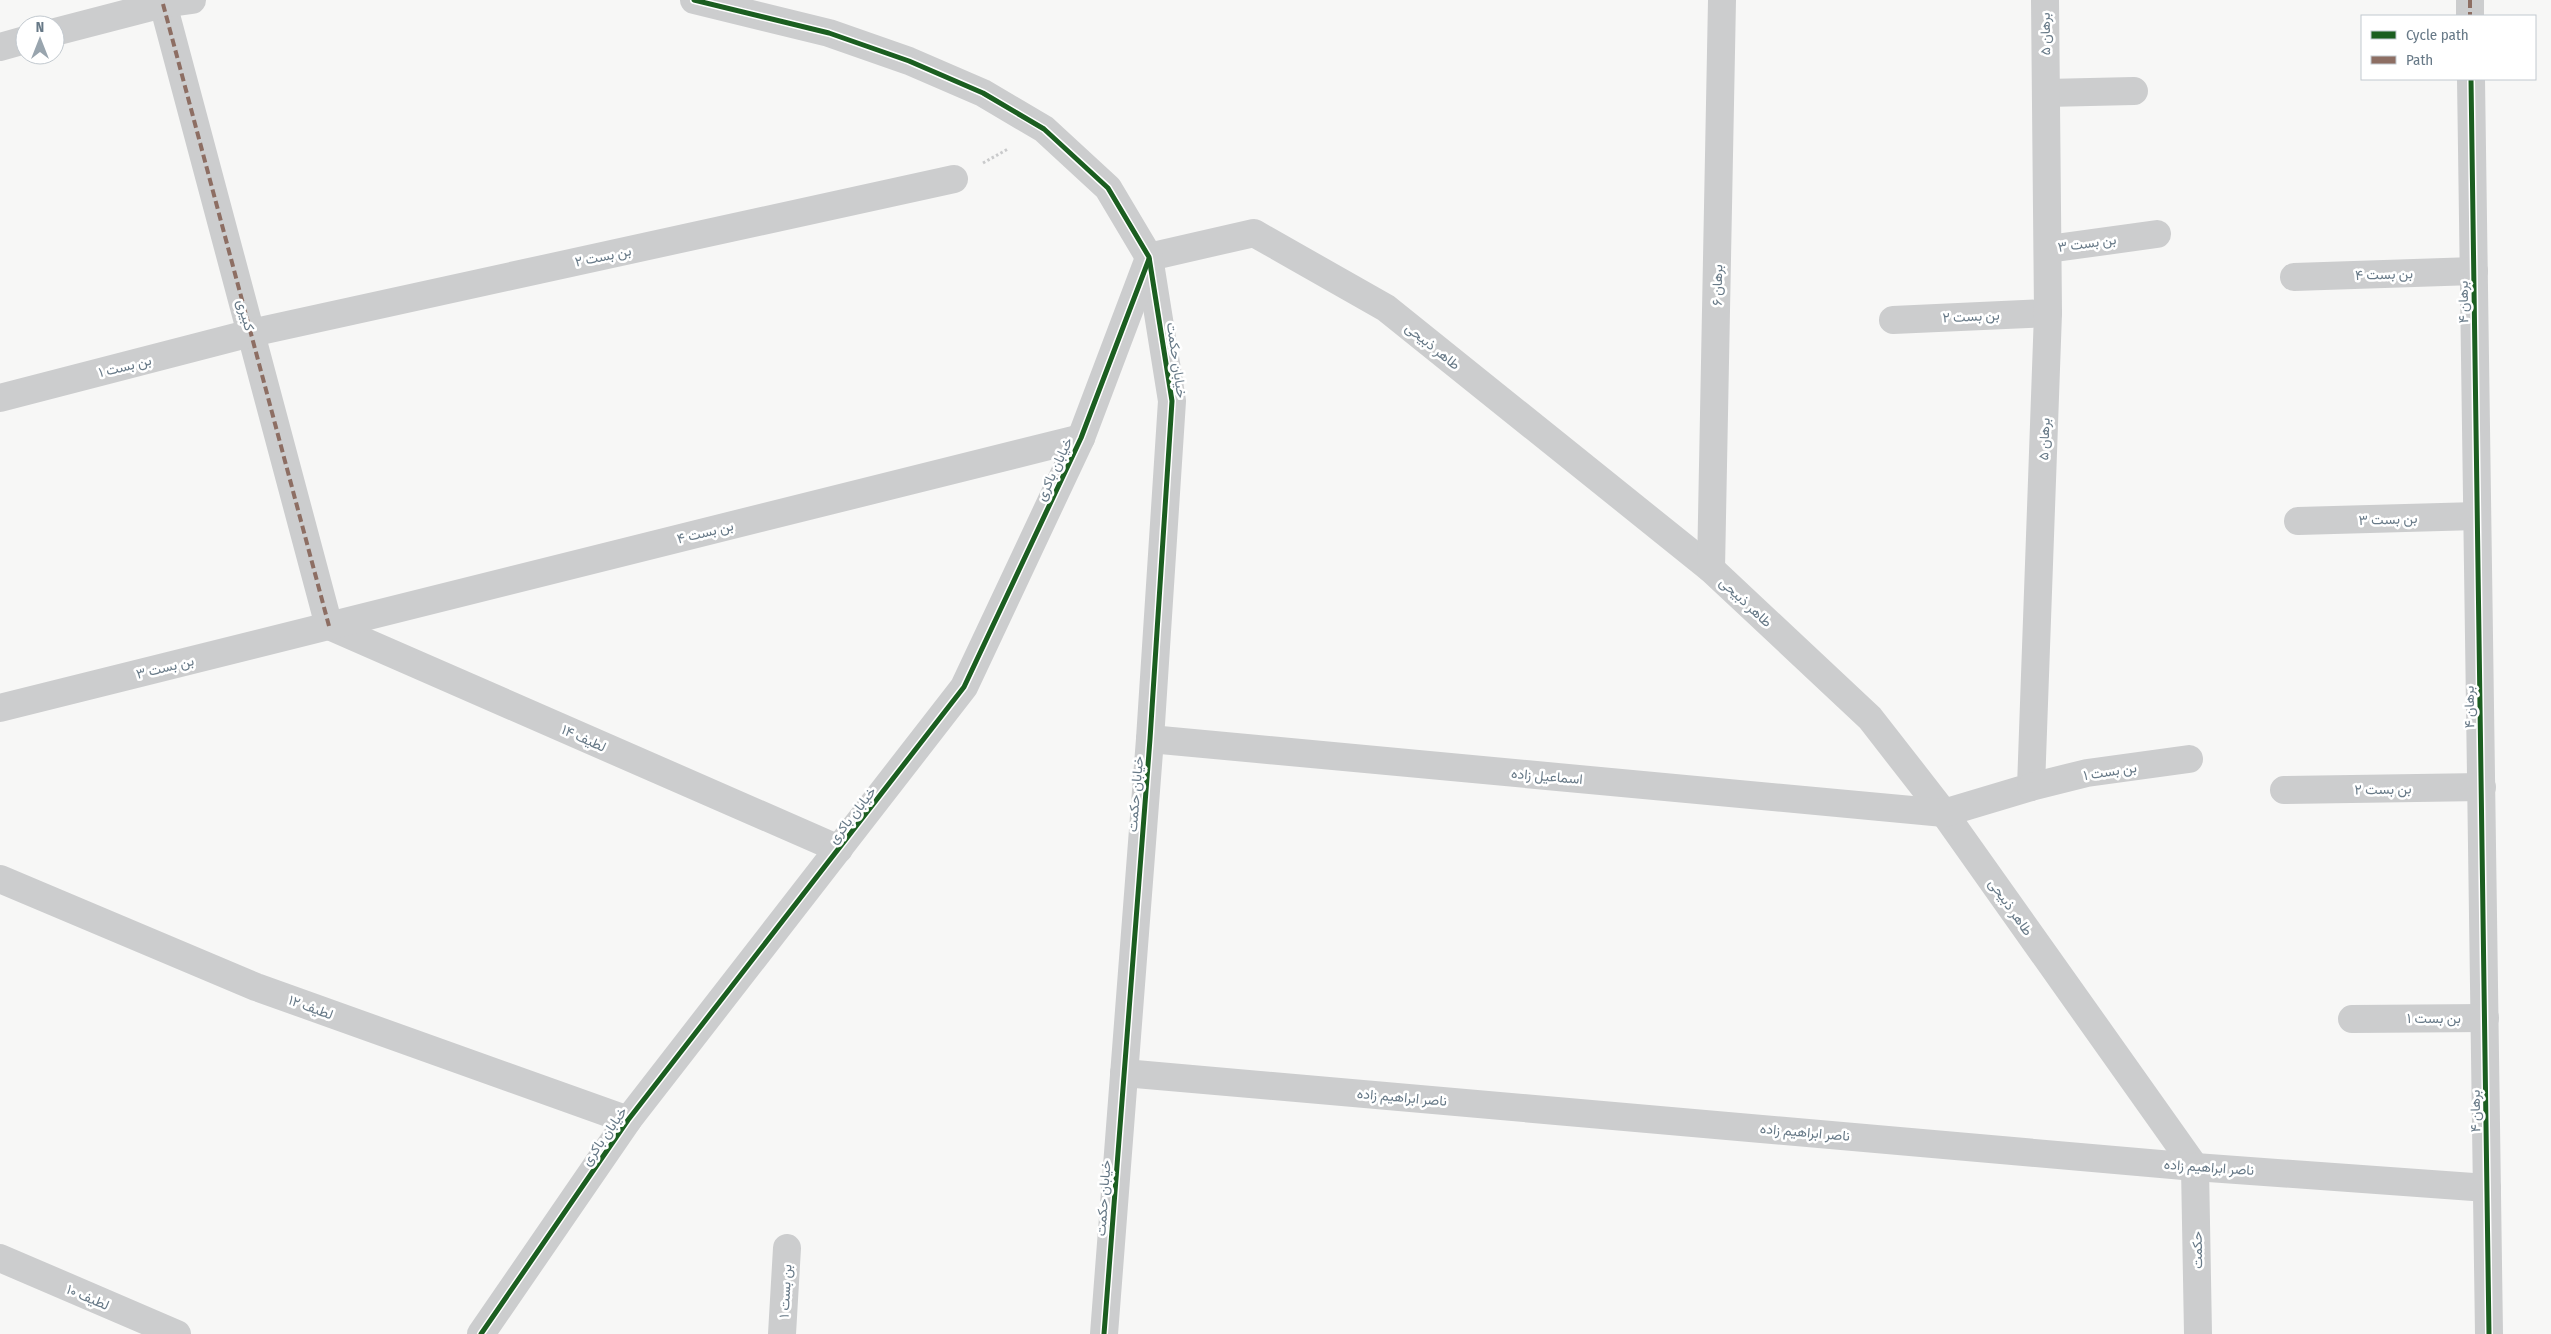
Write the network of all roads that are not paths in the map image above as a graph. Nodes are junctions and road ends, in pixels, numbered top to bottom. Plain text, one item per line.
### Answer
1 (192, 0) edge
2 (694, 0) edge
3 (1722, 0) edge
4 (2045, 0) edge
5 (2470, 0) edge
6 (163, 2) edge
7 (2470, 15) edge
8 (65, 29) edge
9 (15, 43) edge
10 (0, 47) edge
11 (2471, 80) edge
12 (2134, 92) dead end
13 (2046, 93) junction
14 (954, 180) road end
15 (2157, 234) dead end
16 (2048, 249) junction
17 (1150, 257) junction
18 (2474, 271) junction
19 (2294, 277) dead end
20 (2048, 312) junction
21 (1893, 320) dead end
22 (251, 333) junction
23 (0, 398) edge
24 (1081, 438) junction
25 (2477, 516) junction
26 (2298, 521) dead end
27 (1711, 569) junction
28 (329, 626) junction
29 (0, 708) edge
30 (1150, 739) junction
31 (2189, 759) dead end
32 (2031, 786) junction
33 (2482, 787) junction
34 (2284, 790) dead end
35 (1944, 813) junction
36 (839, 849) junction
37 (0, 880) edge
38 (2485, 1018) junction
39 (2352, 1019) dead end
40 (1124, 1073) junction
41 (628, 1120) junction
42 (2195, 1167) junction
43 (2487, 1188) junction
44 (787, 1248) dead end
45 (0, 1258) edge
46 (177, 1334) edge
47 (481, 1334) edge
48 (782, 1334) edge
49 (1104, 1334) edge
50 (2198, 1334) edge
51 (2489, 1334) edge

1 - 6 street
2 - 17 street
3 - 27 street, برهان ۶
4 - 13 street, برهان ۵
5 - 7 street
6 - 8 street
6 - 22 street, کبیری
9 - 10 street
11 - 18 street, برهان ۴
12 - 13 street
13 - 16 street, برهان ۵
14 - 22 street, بن بست ۲
15 - 16 street, بن بست ۳
16 - 20 street, برهان ۵
17 - 24 street, خیابان باکری
17 - 27 street, طاهر ذبیحی
17 - 30 street, خیابان حکمت
18 - 19 street, بن بست ۴
18 - 25 street, برهان ۴
20 - 21 street, بن بست ۲
20 - 32 street, برهان ۵
22 - 23 street, بن بست ۱
22 - 28 street, کبیری
24 - 28 street, بن بست ۴
24 - 36 street, خیابان باکری
25 - 26 street, بن بست ۳
25 - 33 street, برهان ۴
27 - 35 street, طاهر ذبیحی
28 - 29 street, بن بست ۳
28 - 36 street, لطیف ۱۴
30 - 35 street, اسماعیل زاده
30 - 40 street, خیابان حکمت
31 - 32 street, بن بست ۱
32 - 35 street
33 - 34 street, بن بست ۲
33 - 38 street, برهان ۴
35 - 42 street, طاهر ذبیحی
36 - 41 street, خیابان باکری
37 - 41 street, لطیف ۱۲
38 - 39 street, بن بست ۱
38 - 43 street, برهان ۴
40 - 42 street, ناصر ابراهیم زاده
40 - 49 street, خیابان حکمت
41 - 47 street, خیابان باکری
42 - 43 street, ناصر ابراهیم زاده
42 - 50 street, حکمت
43 - 51 street, برهان ۴
44 - 48 street, بن بست ۱
45 - 46 street, لطیف ۱۰

